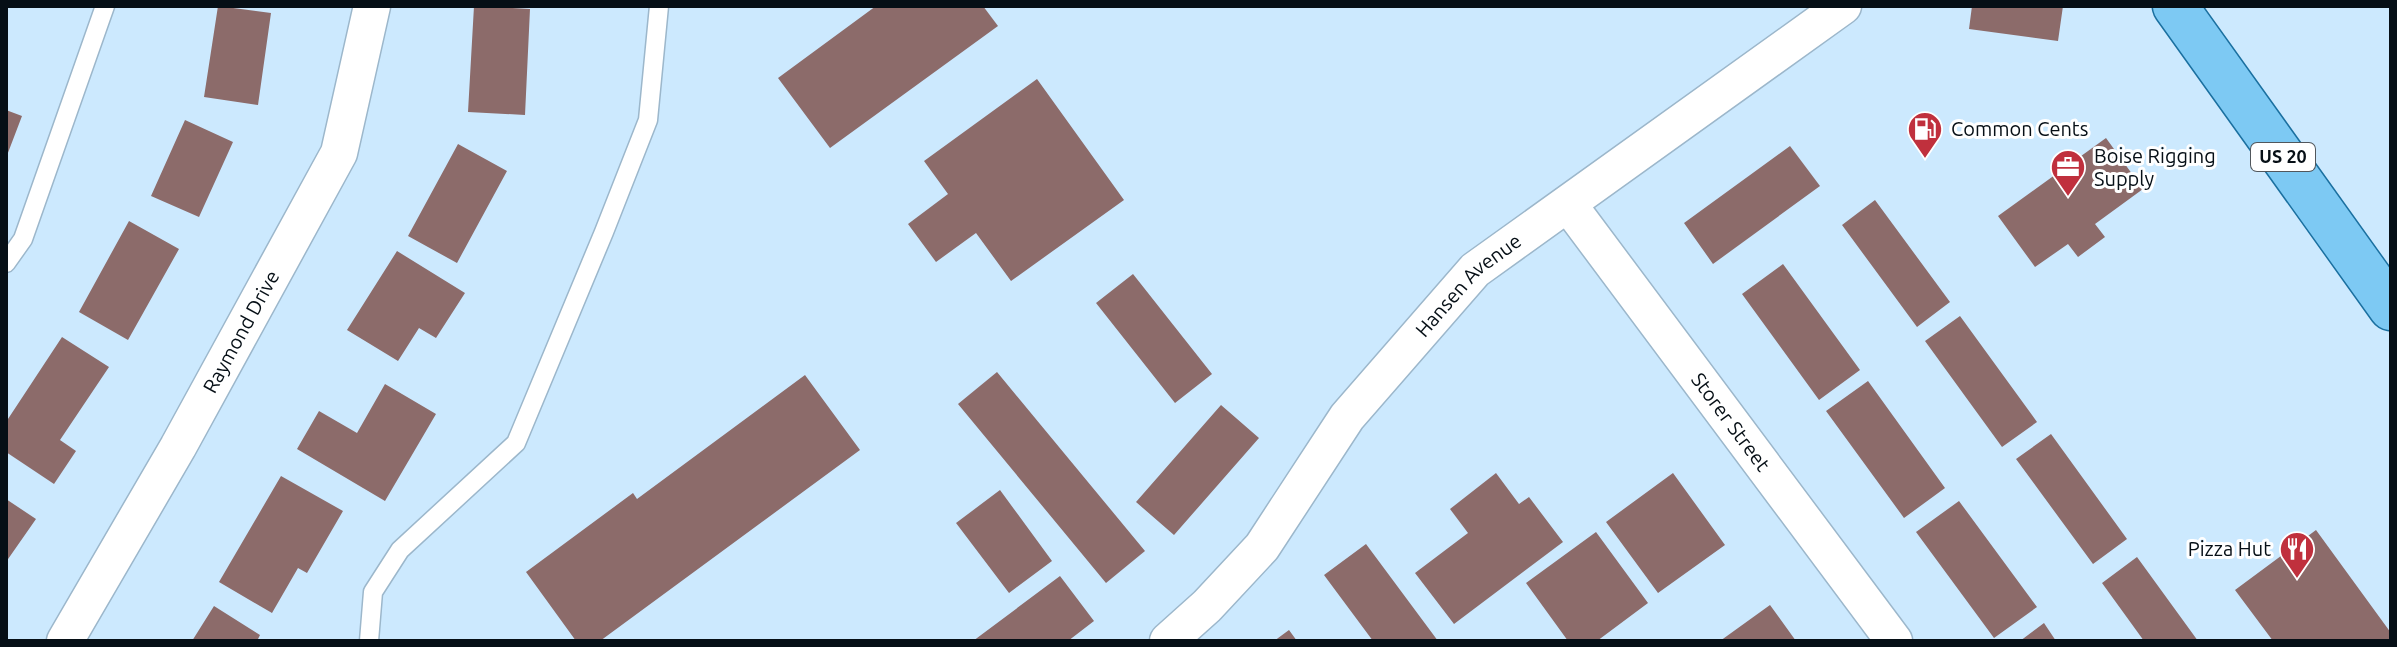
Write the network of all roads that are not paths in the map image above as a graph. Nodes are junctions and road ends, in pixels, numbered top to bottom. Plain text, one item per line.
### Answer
1 (105, 6) edge
2 (372, 6) edge
3 (659, 6) edge
4 (1843, 6) edge
5 (2175, 6) edge
6 (1568, 204) junction
7 (6, 263) edge
8 (2391, 308) edge
9 (65, 641) edge
10 (369, 641) edge
11 (1168, 641) edge
12 (1894, 641) edge

1 - 7 lane
2 - 9 street, Raymond Drive
3 - 10 lane
4 - 6 street, Hansen Avenue
5 - 8 main road, US 20
6 - 11 street, Hansen Avenue
6 - 12 street, Storer Street

